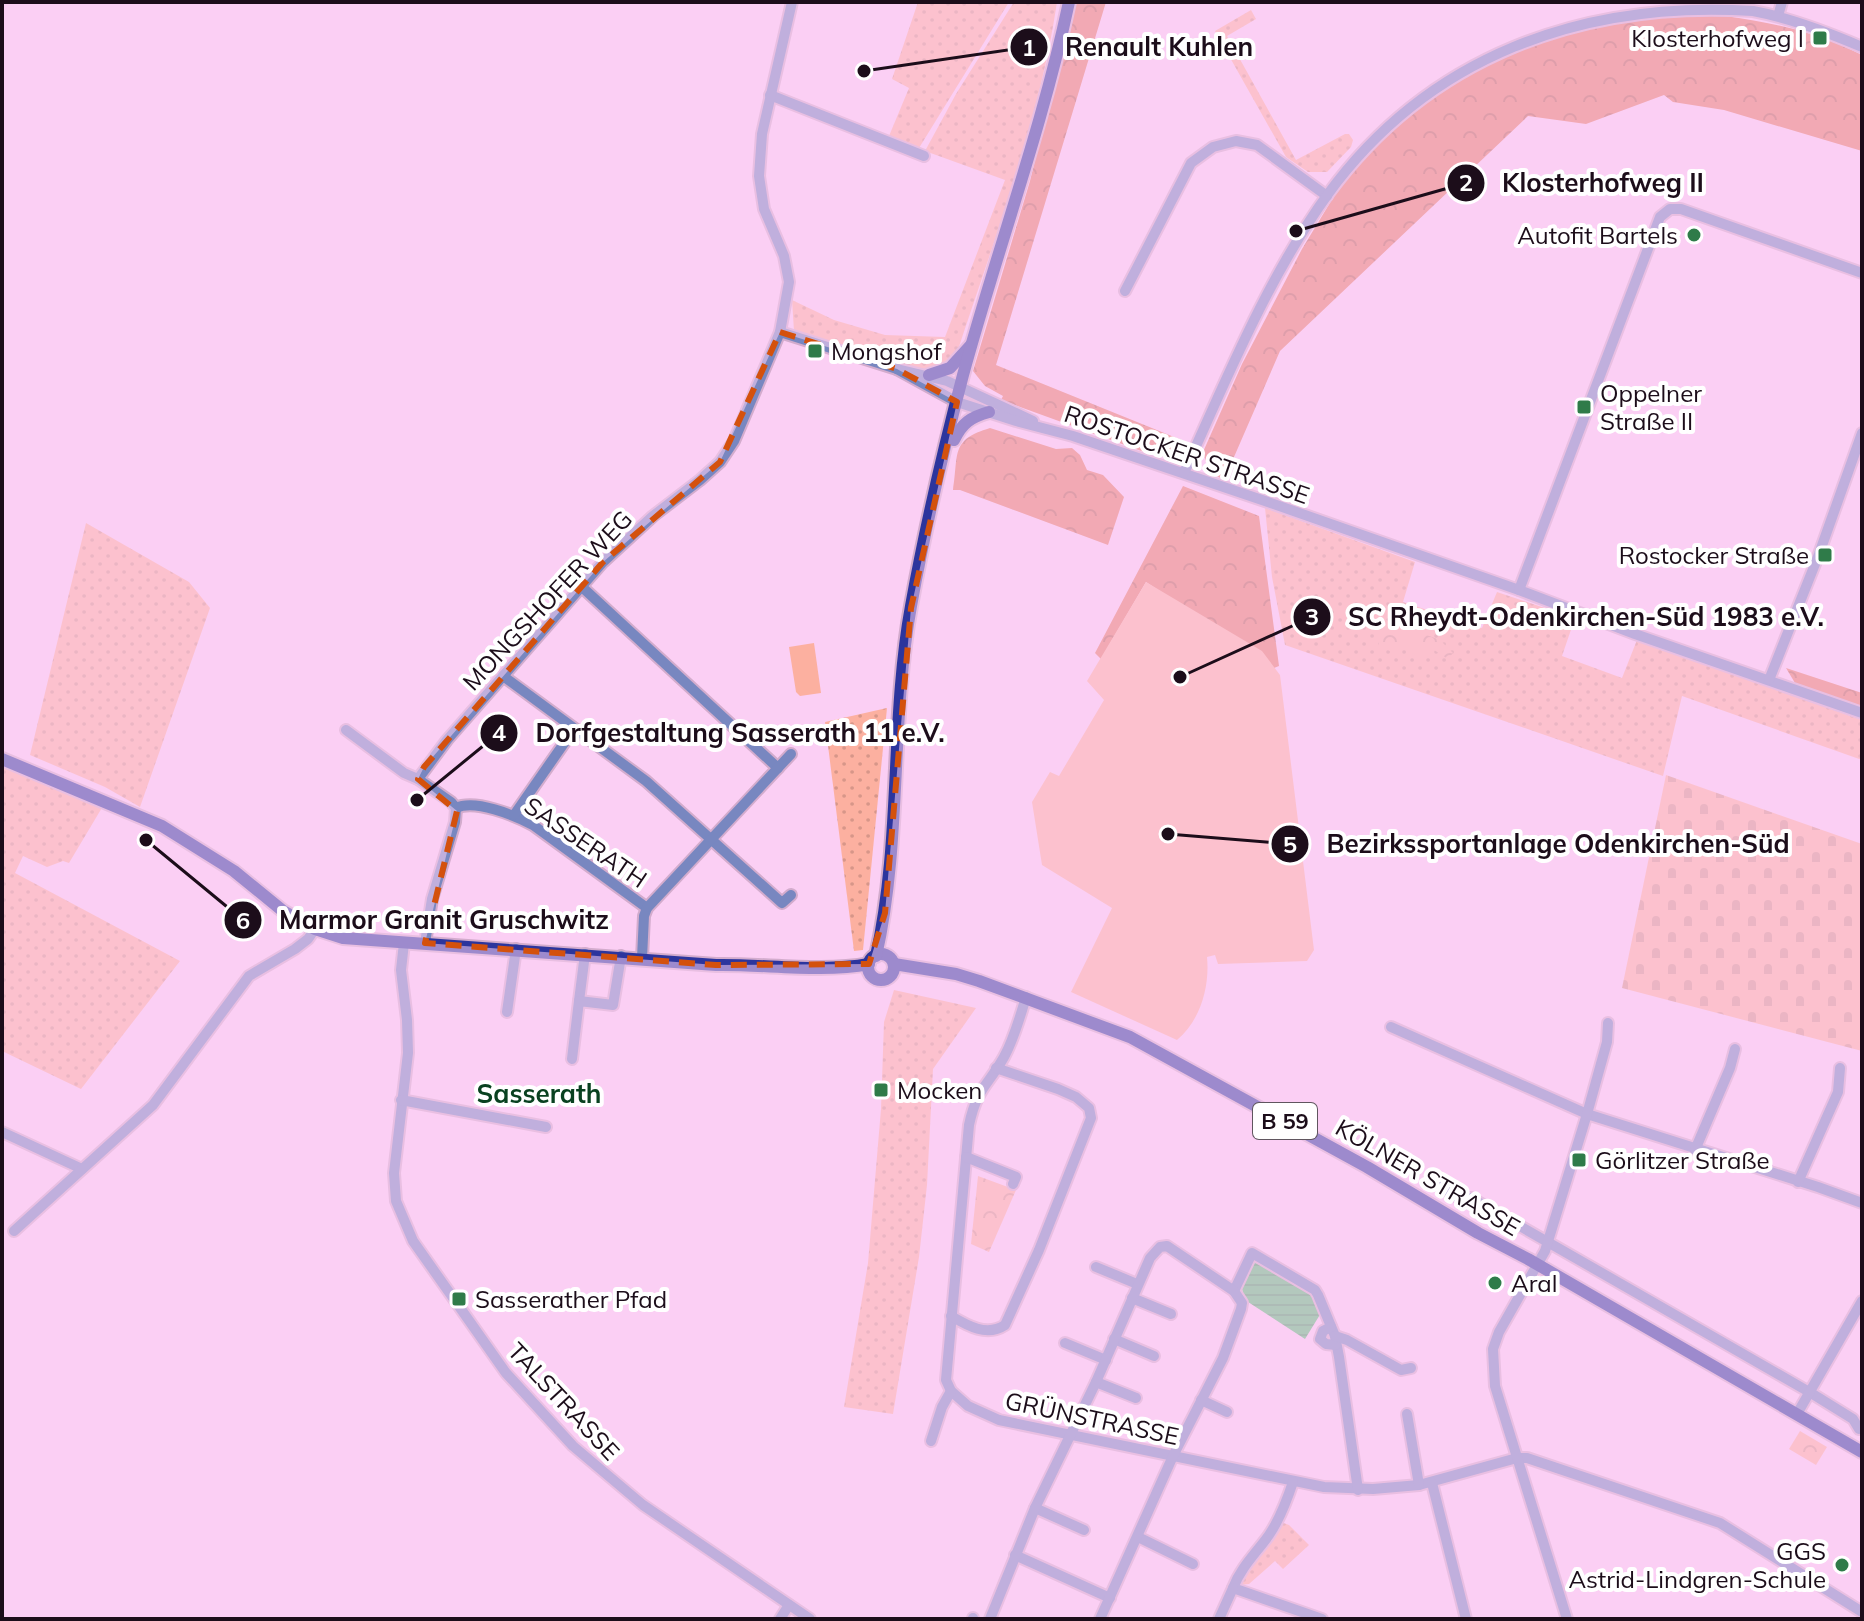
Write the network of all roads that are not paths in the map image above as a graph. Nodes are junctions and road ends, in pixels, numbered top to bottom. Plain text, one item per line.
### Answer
1 (792, 2) edge
2 (1069, 2) edge
3 (1782, 2) edge
4 (1778, 16) junction
5 (1862, 47) edge
6 (770, 95) junction
7 (924, 156) dead end
8 (1327, 196) junction
9 (1862, 273) edge
10 (1125, 291) dead end
11 (780, 332) junction
12 (973, 342) junction
13 (897, 369) junction
14 (929, 375) junction
15 (961, 386) junction
16 (957, 402) junction
17 (989, 412) junction
18 (1042, 426) junction
19 (1862, 433) edge
20 (1184, 473) junction
21 (934, 500) junction
22 (582, 587) junction
23 (1519, 590) junction
24 (503, 676) junction
25 (1769, 680) junction
26 (1862, 713) edge
27 (574, 729) junction
28 (346, 730) dead end
29 (791, 754) dead end
30 (2, 759) edge
31 (778, 768) junction
32 (418, 779) junction
33 (456, 808) junction
34 (514, 815) junction
35 (713, 839) junction
36 (791, 895) dead end
37 (647, 908) junction
38 (885, 913) junction
39 (315, 929) junction
40 (404, 943) junction
41 (425, 943) junction
42 (516, 949) junction
43 (585, 954) junction
44 (621, 956) junction
45 (642, 958) junction
46 (872, 965) junction
47 (892, 966) junction
48 (1026, 997) junction
49 (579, 1001) junction
50 (507, 1012) dead end
51 (1608, 1023) dead end
52 (1391, 1027) dead end
53 (1735, 1049) dead end
54 (572, 1059) dead end
55 (996, 1068) junction
56 (1840, 1068) dead end
57 (401, 1100) junction
58 (1587, 1114) junction
59 (546, 1127) dead end
60 (2, 1132) edge
61 (1695, 1150) junction
62 (966, 1157) junction
63 (82, 1169) junction
64 (1798, 1182) junction
65 (1013, 1184) dead end
66 (1440, 1186) dead end
67 (1862, 1203) edge
68 (14, 1231) dead end
69 (1548, 1243) junction
70 (1539, 1265) junction
71 (1096, 1267) dead end
72 (1137, 1284) junction
73 (1234, 1291) junction
74 (1132, 1298) junction
75 (1862, 1301) edge
76 (1171, 1314) dead end
77 (951, 1316) junction
78 (1334, 1336) junction
79 (1114, 1339) junction
80 (1065, 1343) dead end
81 (1154, 1356) dead end
82 (1106, 1360) junction
83 (1411, 1368) dead end
84 (1096, 1382) junction
85 (951, 1391) junction
86 (1811, 1393) junction
87 (1136, 1398) dead end
88 (1201, 1400) junction
89 (1227, 1412) dead end
90 (1404, 1414) dead end
91 (1797, 1414) junction
92 (1859, 1429) dead end
93 (1069, 1436) junction
94 (931, 1441) dead end
95 (1862, 1452) edge
96 (1173, 1456) junction
97 (1517, 1458) junction
98 (1293, 1482) junction
99 (1432, 1483) junction
100 (1419, 1485) junction
101 (1358, 1490) junction
102 (1035, 1508) junction
103 (1084, 1530) dead end
104 (1138, 1537) junction
105 (1015, 1555) junction
106 (1193, 1564) dead end
107 (1233, 1588) junction
108 (1110, 1598) junction
109 (789, 1605) junction
110 (1862, 1612) edge
111 (1297, 1615) edge
112 (1103, 1618) edge
113 (780, 1619) edge
114 (810, 1619) edge
115 (990, 1619) edge
116 (1219, 1619) edge
117 (1322, 1619) edge
118 (1466, 1619) edge
119 (1567, 1619) edge

1 - 6 street
2 - 12 main road
3 - 4 street
4 - 5 street
4 - 8 street
6 - 7 street
6 - 11 street
8 - 10 street
8 - 20 street
9 - 23 street
11 - 13 street
11 - 22 street, MONGSHOFER WEG
12 - 14 main road
12 - 15 main road
13 - 14 street, ROSTOCKER STRASSE
13 - 16 street, ROSTOCKER STRASSE
14 - 15 street, ROSTOCKER STRASSE
15 - 16 main road
15 - 18 street, ROSTOCKER STRASSE
16 - 17 street, ROSTOCKER STRASSE
16 - 21 main road
17 - 18 street, ROSTOCKER STRASSE
17 - 21 main road
18 - 20 street, ROSTOCKER STRASSE
19 - 25 street
20 - 23 street, ROSTOCKER STRASSE
21 - 38 main road
22 - 24 street, MONGSHOFER WEG
22 - 31 street
23 - 25 street, ROSTOCKER STRASSE
24 - 27 street
24 - 32 street, MONGSHOFER WEG
25 - 26 street, ROSTOCKER STRASSE
27 - 34 street
27 - 35 street
28 - 32 street
29 - 31 street
30 - 39 main road, KÖLNER STRASSE / B 59
31 - 35 street
32 - 33 street
33 - 34 street, SASSERATH
33 - 41 street
34 - 37 street, SASSERATH
35 - 36 street
35 - 37 street
37 - 45 street
38 - 46 main road
38 - 47 main road
39 - 40 main road, KÖLNER STRASSE / B 59
39 - 63 street
40 - 41 main road, KÖLNER STRASSE / B 59
40 - 57 street, TALSTRASSE
41 - 42 main road, KÖLNER STRASSE / B 59
42 - 43 main road, KÖLNER STRASSE / B 59
42 - 50 street
43 - 44 main road, KÖLNER STRASSE / B 59
43 - 49 street
44 - 45 main road, KÖLNER STRASSE / B 59
44 - 49 street
45 - 46 main road, KÖLNER STRASSE / B 59
46 - 47 main road, KÖLNER STRASSE / B 59
46 - 47 main road, KÖLNER STRASSE / B 59
47 - 48 main road, KÖLNER STRASSE / B 59
48 - 55 street
48 - 70 main road, KÖLNER STRASSE / B 59
49 - 54 street
51 - 58 street
52 - 58 street
53 - 61 street
55 - 62 street
55 - 77 street
56 - 64 street
57 - 59 street
57 - 109 street, TALSTRASSE
58 - 61 street
58 - 69 street
60 - 63 street
61 - 64 street
62 - 65 street
62 - 77 street
63 - 68 street
64 - 67 street
66 - 69 street, KÖLNER STRASSE
69 - 70 street
69 - 86 street, KÖLNER STRASSE
70 - 91 main road, KÖLNER STRASSE / B 59
70 - 97 street
71 - 72 street
72 - 73 street
72 - 74 street
73 - 78 street
73 - 88 street
74 - 76 street
74 - 79 street
75 - 86 street
77 - 85 street
78 - 83 street
78 - 101 street
79 - 81 street
79 - 82 street
80 - 82 street
82 - 84 street
84 - 87 street
84 - 93 street
85 - 93 street, GRÜNSTRASSE
85 - 94 street
86 - 91 street
86 - 92 street, KÖLNER STRASSE
88 - 89 street
88 - 96 street
90 - 100 street
91 - 95 main road, KÖLNER STRASSE / B 59
93 - 96 street, GRÜNSTRASSE
93 - 102 street
96 - 98 street, GRÜNSTRASSE
96 - 104 street
97 - 99 street, GRÜNSTRASSE
97 - 110 street
97 - 119 street
98 - 101 street, GRÜNSTRASSE
98 - 107 street
99 - 100 street, GRÜNSTRASSE
99 - 118 street
100 - 101 street, GRÜNSTRASSE
102 - 103 street
102 - 105 street
104 - 106 street
104 - 108 street
105 - 108 street
105 - 115 street
107 - 111 street
107 - 116 street
108 - 112 street
109 - 113 street
109 - 114 street, TALSTRASSE
111 - 117 street

